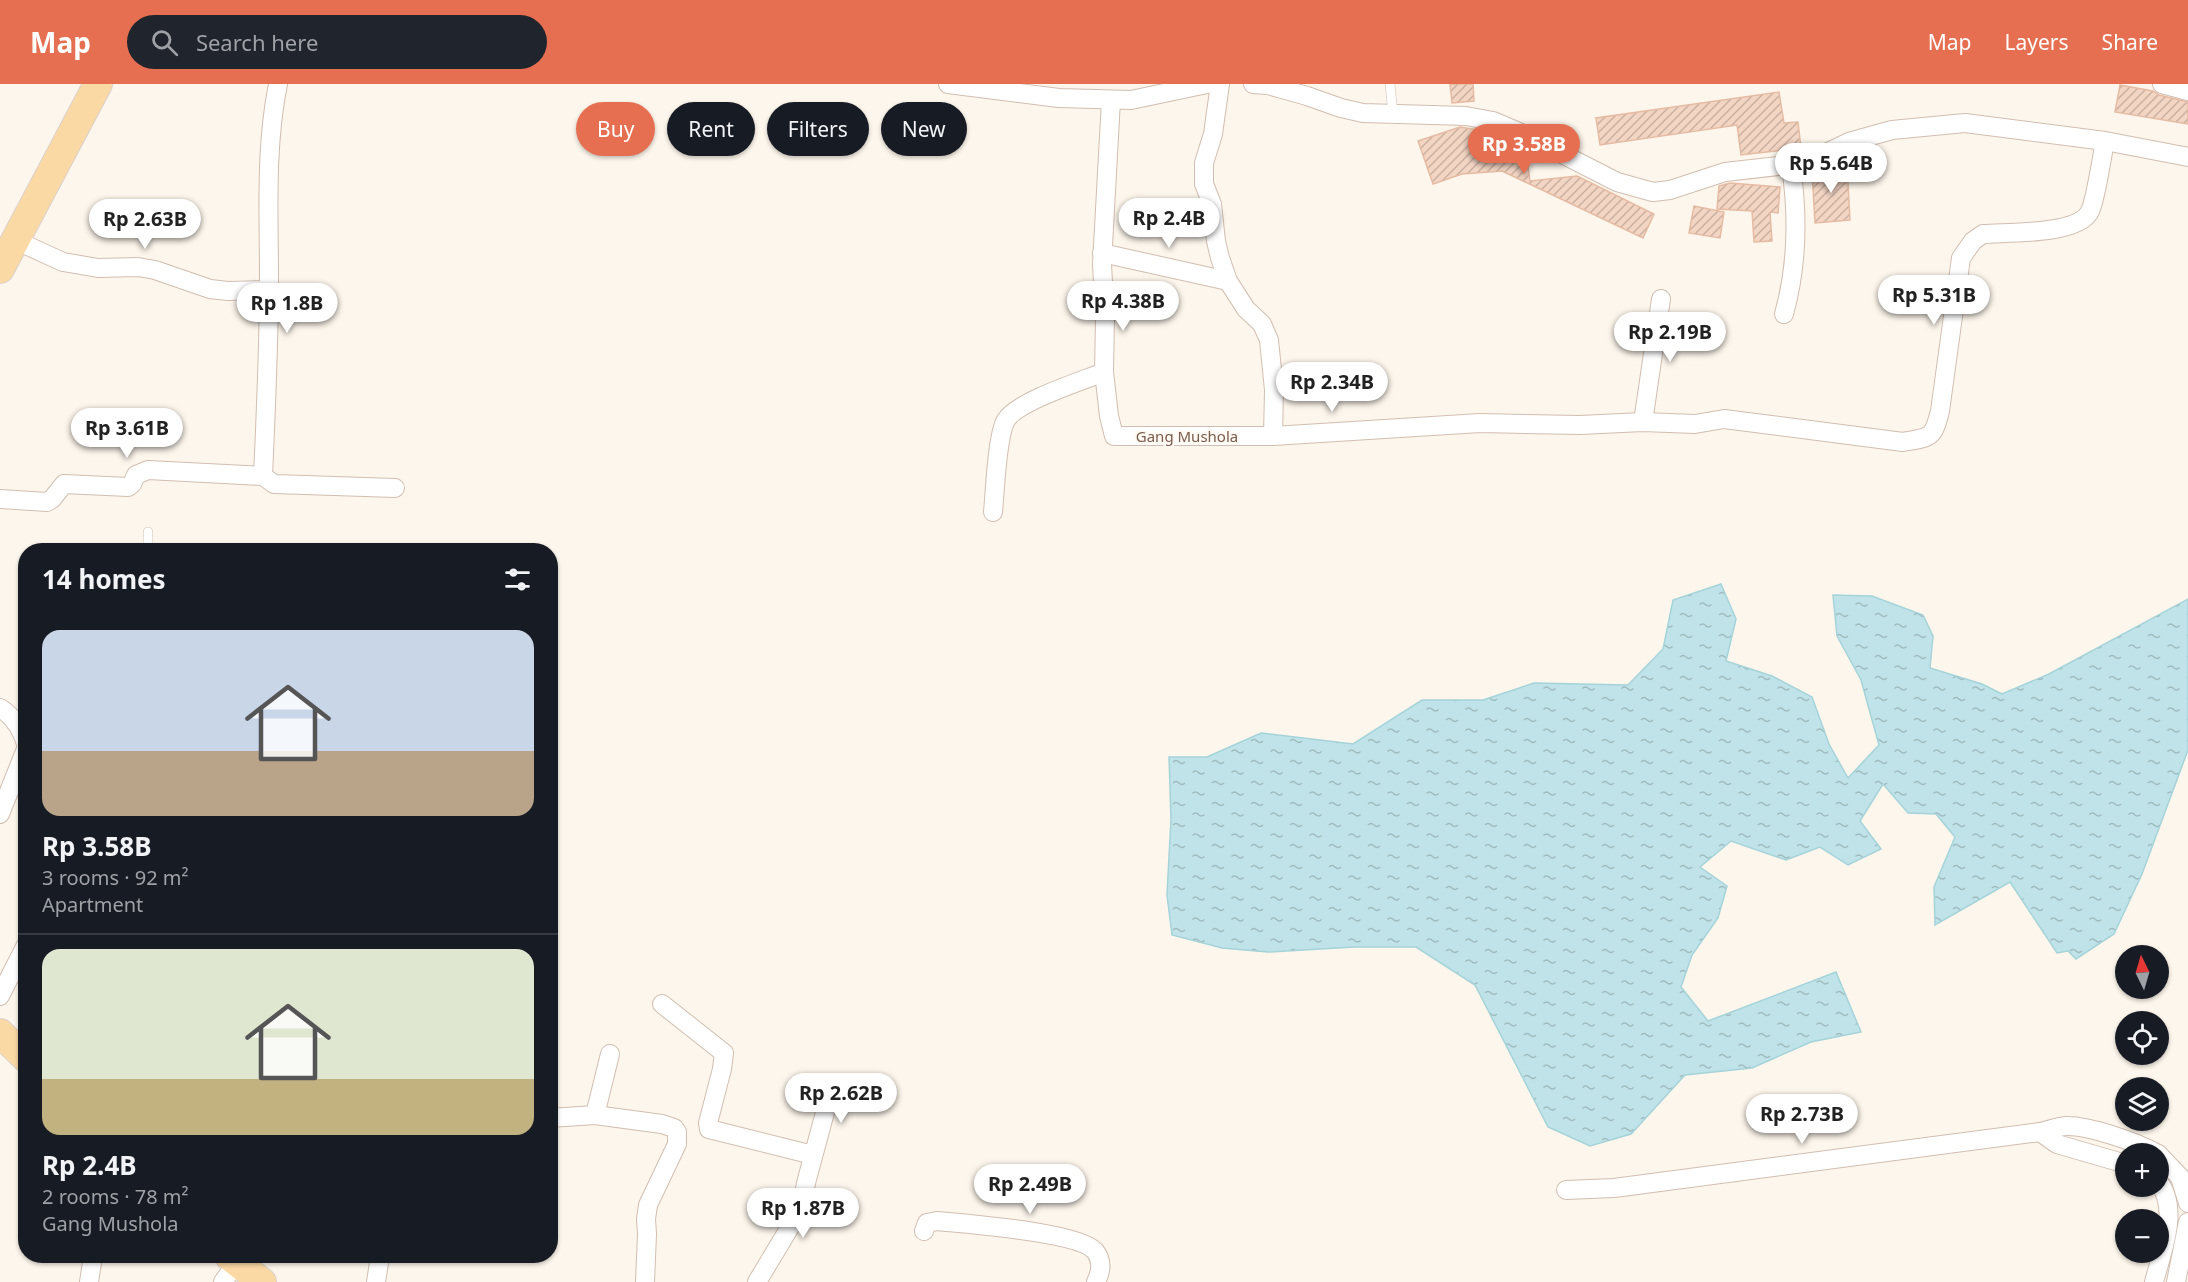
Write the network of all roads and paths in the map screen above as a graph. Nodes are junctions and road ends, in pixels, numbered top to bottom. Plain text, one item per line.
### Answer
1 (98, 84) edge
2 (278, 84) edge
3 (948, 84) edge
4 (1208, 84) edge
5 (1220, 84) edge
6 (1253, 84) edge
7 (1390, 84) edge
8 (2162, 84) edge
9 (1059, 91) edge
10 (2188, 91) edge
11 (1111, 100) junction
12 (1393, 114) junction
13 (2105, 141) junction
14 (2188, 157) edge
15 (1791, 166) junction
16 (15, 240) junction
17 (1102, 253) junction
18 (0, 269) edge
19 (1228, 281) junction
20 (269, 290) junction
21 (1660, 299) dead end
22 (1784, 314) dead end
23 (1104, 372) junction
24 (1643, 422) junction
25 (1273, 436) junction
26 (263, 476) junction
27 (395, 488) dead end
28 (0, 499) edge
29 (993, 512) dead end
30 (148, 532) dead end
31 (148, 543) edge
32 (0, 708) edge
33 (18, 727) edge
34 (18, 768) edge
35 (0, 814) edge
36 (18, 961) edge
37 (0, 996) edge
38 (662, 1004) dead end
39 (0, 1033) edge
40 (18, 1050) edge
41 (610, 1054) dead end
42 (811, 1090) dead end
43 (595, 1115) junction
44 (558, 1117) edge
45 (2040, 1132) junction
46 (2132, 1143) edge
47 (813, 1155) junction
48 (2115, 1161) edge
49 (2169, 1166) edge
50 (1566, 1190) dead end
51 (2169, 1190) edge
52 (2165, 1197) edge
53 (2187, 1197) edge
54 (2188, 1222) edge
55 (924, 1231) dead end
56 (92, 1263) edge
57 (379, 1263) edge
58 (230, 1267) edge
59 (89, 1282) edge
60 (262, 1282) edge
61 (376, 1282) edge
62 (645, 1282) edge
63 (757, 1282) edge
64 (1096, 1282) edge
65 (2154, 1282) edge
66 (2176, 1282) edge

1 - 16 main road
2 - 20 street
3 - 9 street
4 - 11 street
5 - 19 street
6 - 12 street
7 - 12 lane
8 - 10 street
9 - 11 street
11 - 17 street, Gang Mushola
12 - 15 street
13 - 14 street
13 - 15 street
13 - 24 street
15 - 22 street
16 - 18 main road
16 - 20 street
17 - 19 street
17 - 23 street, Gang Mushola
19 - 25 street
20 - 26 street
21 - 24 street
23 - 25 street, Gang Mushola
23 - 29 street
24 - 25 street
26 - 27 street
26 - 28 street
30 - 31 lane
32 - 33 street
34 - 35 street
36 - 37 street
38 - 47 street
39 - 40 main road
41 - 43 street
42 - 47 street
43 - 44 street
43 - 62 street
45 - 46 street
45 - 48 street
45 - 50 street
47 - 63 street
49 - 53 street
51 - 53 street
52 - 65 street
54 - 66 street
55 - 64 street
56 - 59 street
57 - 61 street
58 - 60 main road

